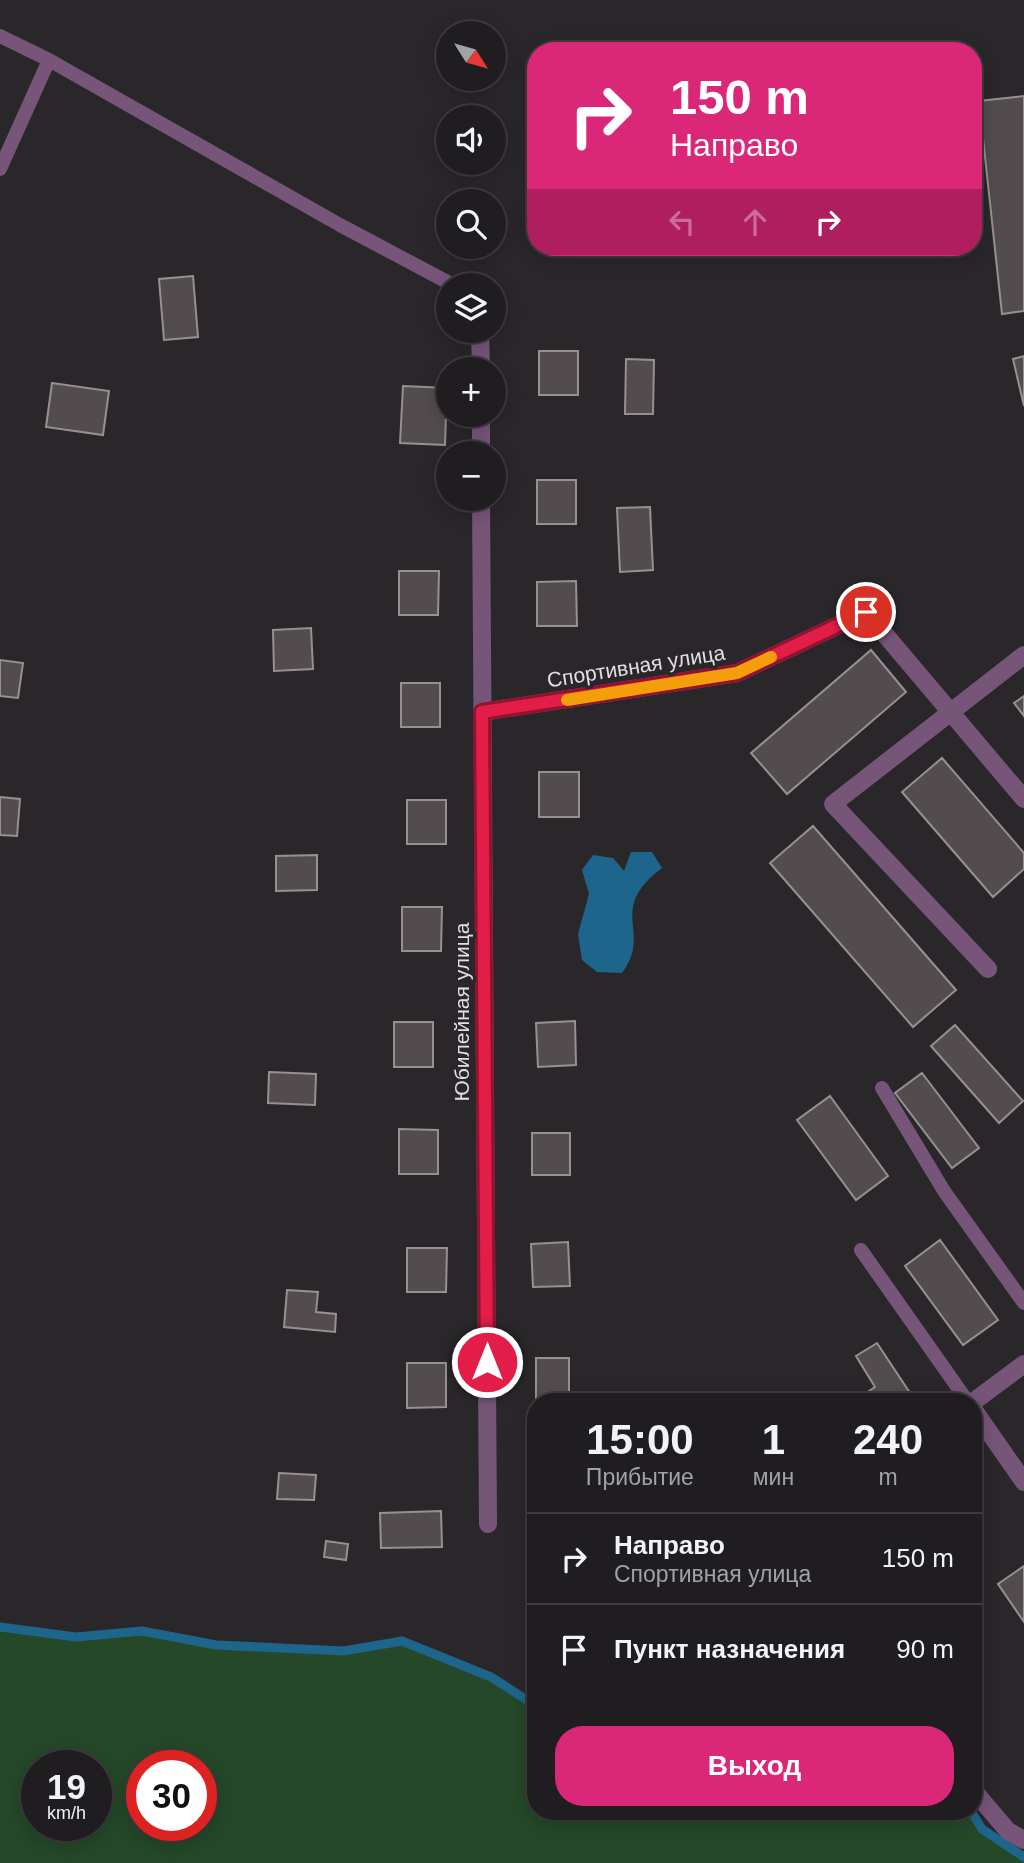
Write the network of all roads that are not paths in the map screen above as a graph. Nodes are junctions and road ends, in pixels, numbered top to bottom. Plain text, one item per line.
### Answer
1 (0, 36) edge
2 (49, 60) junction
3 (0, 169) edge
4 (436, 276) edge
5 (481, 511) edge
6 (1024, 654) edge
7 (950, 710) junction
8 (482, 712) junction
9 (1024, 799) edge
10 (988, 969) dead end
11 (882, 1088) dead end
12 (860, 1250) dead end
13 (1024, 1303) edge
14 (1024, 1364) edge
15 (964, 1393) edge
16 (982, 1394) edge
17 (982, 1422) edge
18 (1024, 1482) edge
19 (488, 1524) dead end
20 (982, 1801) edge
21 (1024, 1840) edge

1 - 2 lane
2 - 3 lane
2 - 4 lane
5 - 8 street, Юбилейная улица
6 - 7 street
7 - 8 street, Спортивная улица
7 - 9 street
7 - 10 street
8 - 19 street, Юбилейная улица
11 - 13 lane
12 - 15 lane
14 - 16 street
17 - 18 street
20 - 21 street

